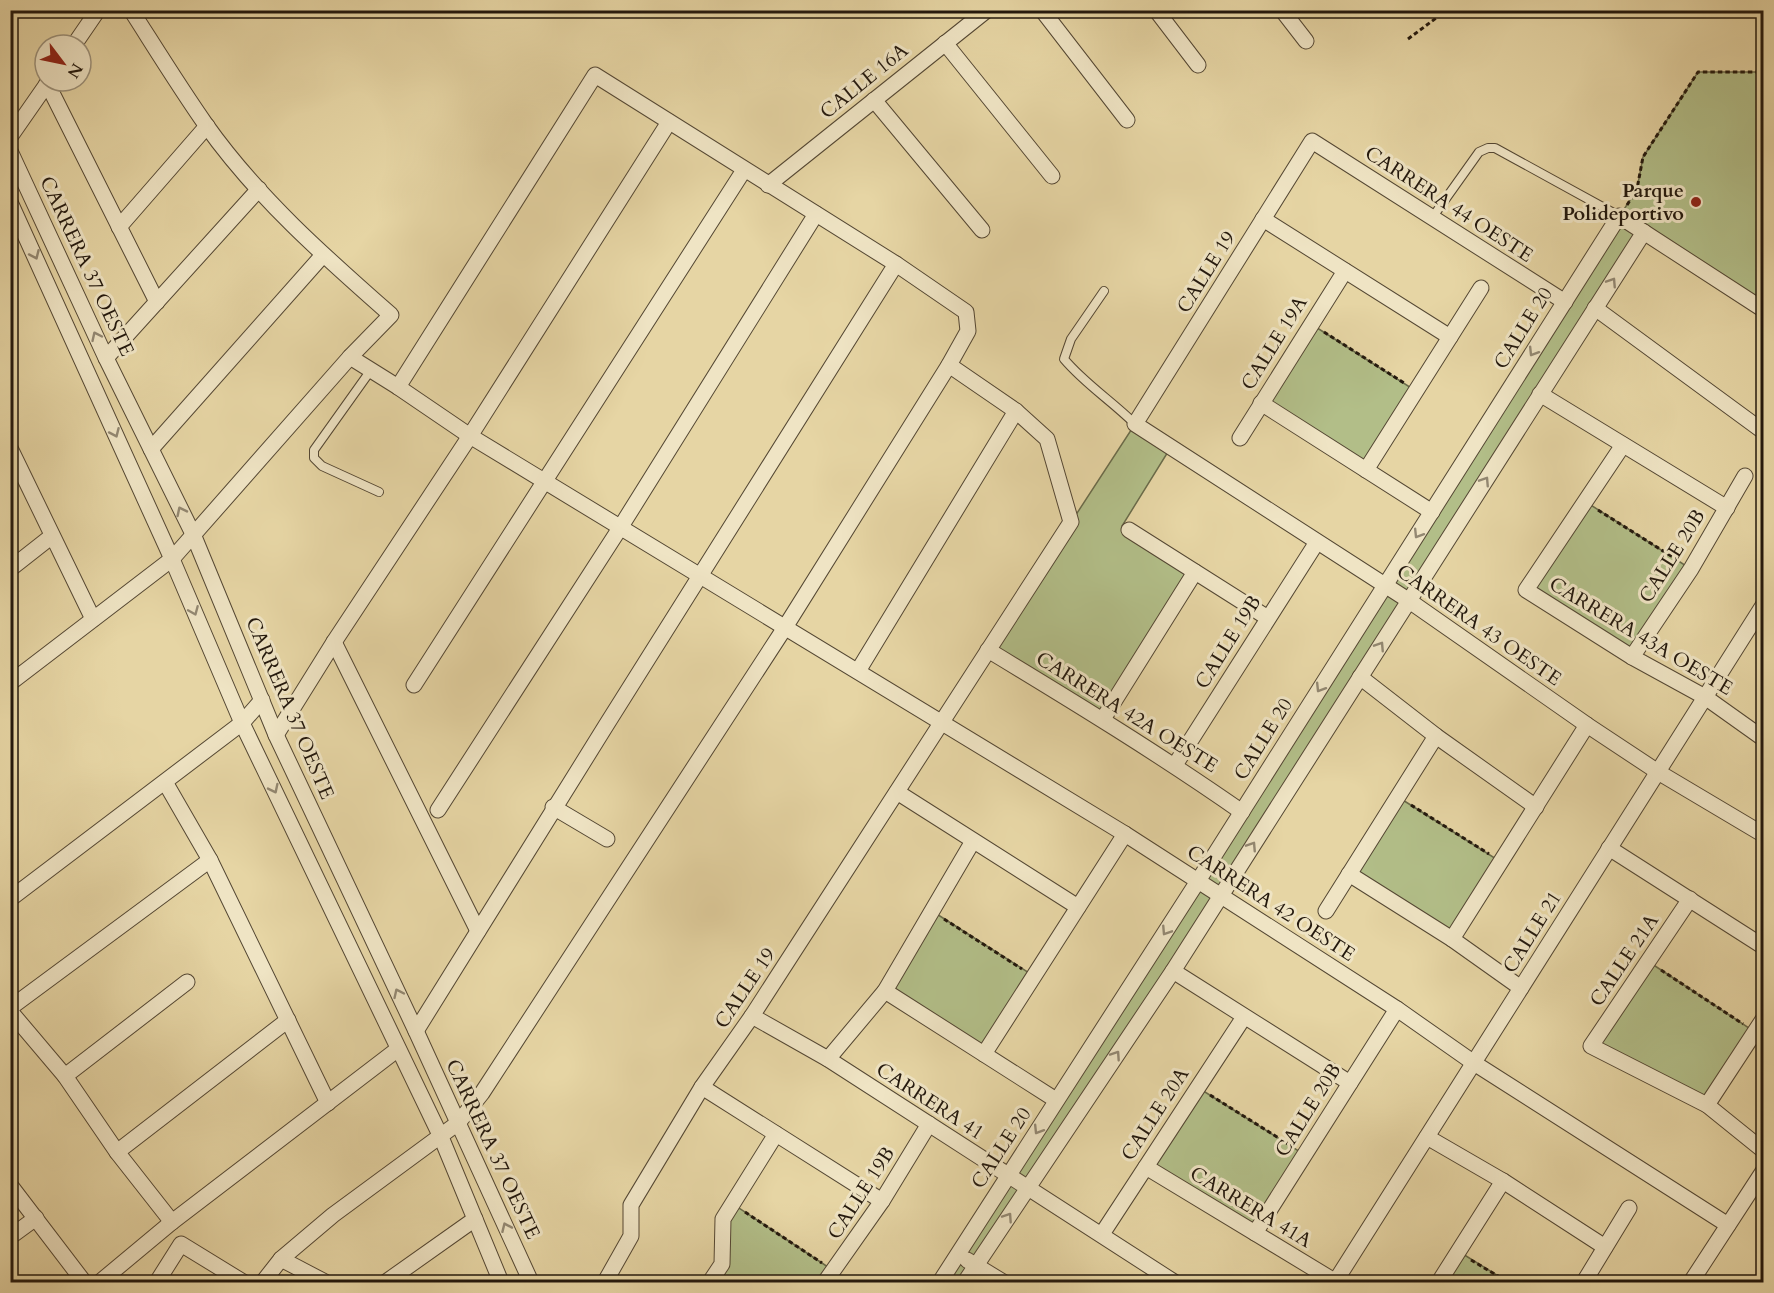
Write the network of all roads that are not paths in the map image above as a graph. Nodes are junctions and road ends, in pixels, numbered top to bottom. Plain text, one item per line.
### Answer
1 (98, 10) edge
2 (131, 10) edge
3 (987, 10) edge
4 (1042, 10) edge
5 (1156, 10) edge
6 (1282, 10) edge
7 (82, 33) edge
8 (1306, 41) dead end
9 (945, 43) junction
10 (1198, 64) dead end
11 (40, 93) edge
12 (53, 93) edge
13 (874, 100) junction
14 (1127, 120) dead end
15 (669, 122) junction
16 (207, 126) junction
17 (10, 136) edge
18 (1312, 141) joint
19 (10, 151) edge
20 (744, 170) junction
21 (1052, 176) dead end
22 (768, 184) junction
23 (259, 189) junction
24 (10, 202) edge
25 (816, 214) junction
26 (1619, 216) junction
27 (1432, 218) junction
28 (1263, 219) junction
29 (119, 227) junction
30 (982, 230) dead end
31 (1644, 232) junction
32 (323, 255) junction
33 (896, 264) junction
34 (1345, 271) junction
35 (1481, 288) dead end
36 (1104, 291) dead end
37 (157, 302) junction
38 (1565, 302) junction
39 (1595, 308) junction
40 (1764, 310) edge
41 (1450, 338) junction
42 (350, 357) junction
43 (106, 358) junction
44 (949, 365) junction
45 (370, 370) junction
46 (398, 387) junction
47 (1540, 394) junction
48 (1261, 403) junction
49 (1016, 411) junction
50 (1135, 424) junction
51 (1764, 432) edge
52 (470, 436) junction
53 (1240, 438) dead end
54 (1623, 445) junction
55 (10, 448) edge
56 (151, 449) junction
57 (1366, 470) junction
58 (1746, 476) dead end
59 (546, 481) junction
60 (379, 492) dead end
61 (1727, 508) junction
62 (1432, 512) junction
63 (620, 528) junction
64 (1129, 531) dead end
65 (193, 534) junction
66 (52, 536) junction
67 (1317, 542) junction
68 (172, 559) junction
69 (10, 569) edge
70 (1195, 572) junction
71 (701, 578) junction
72 (1385, 586) junction
73 (1408, 600) junction
74 (1764, 604) edge
75 (1268, 618) junction
76 (93, 619) junction
77 (784, 628) junction
78 (334, 642) junction
79 (988, 650) junction
80 (1632, 657) junction
81 (858, 671) junction
82 (1360, 677) junction
83 (10, 683) edge
84 (414, 685) dead end
85 (1705, 697) junction
86 (262, 700) junction
87 (1103, 719) junction
88 (242, 723) junction
89 (941, 723) junction
90 (1587, 725) junction
91 (276, 735) junction
92 (1436, 736) junction
93 (1764, 739) edge
94 (1175, 765) junction
95 (1658, 772) junction
96 (165, 782) junction
97 (897, 792) junction
98 (553, 807) junction
99 (1536, 807) junction
100 (438, 810) dead end
101 (1242, 812) junction
102 (1125, 834) junction
103 (1764, 835) edge
104 (607, 839) dead end
105 (973, 841) junction
106 (1609, 848) junction
107 (210, 860) junction
108 (1349, 874) junction
109 (1198, 881) junction
110 (1221, 895) junction
111 (10, 899) edge
112 (1690, 899) junction
113 (1078, 907) junction
114 (1326, 911) dead end
115 (478, 931) junction
116 (1452, 939) junction
117 (1764, 947) edge
118 (1173, 971) junction
119 (187, 981) dead end
120 (1521, 988) junction
121 (885, 991) junction
122 (1397, 1009) junction
123 (10, 1010) edge
124 (752, 1016) junction
125 (1244, 1017) junction
126 (1764, 1018) edge
127 (288, 1020) junction
128 (416, 1031) junction
129 (398, 1049) junction
130 (984, 1054) junction
131 (828, 1059) junction
132 (1474, 1063) junction
133 (65, 1076) junction
134 (1350, 1083) junction
135 (702, 1087) junction
136 (1056, 1100) junction
137 (328, 1103) junction
138 (1707, 1105) junction
139 (459, 1124) junction
140 (929, 1124) junction
141 (776, 1134) junction
142 (441, 1137) junction
143 (1427, 1137) junction
144 (1764, 1151) edge
145 (117, 1152) junction
146 (1146, 1167) junction
147 (1764, 1170) edge
148 (1008, 1177) junction
149 (1503, 1181) junction
150 (10, 1185) edge
151 (1026, 1189) junction
152 (882, 1201) junction
153 (1629, 1208) dead end
154 (36, 1218) junction
155 (475, 1219) junction
156 (172, 1222) junction
157 (1728, 1225) junction
158 (1255, 1233) junction
159 (1102, 1234) junction
160 (10, 1237) edge
161 (1605, 1247) junction
162 (957, 1255) junction
163 (281, 1259) junction
164 (975, 1266) junction
165 (829, 1276) edge
166 (84, 1282) edge
167 (100, 1282) edge
168 (157, 1282) edge
169 (243, 1282) edge
170 (262, 1282) edge
171 (325, 1282) edge
172 (386, 1282) edge
173 (501, 1282) edge
174 (529, 1282) edge
175 (605, 1282) edge
176 (710, 1282) edge
177 (940, 1282) edge
178 (965, 1282) edge
179 (1003, 1282) edge
180 (1174, 1282) edge
181 (1335, 1282) edge
182 (1439, 1282) edge
183 (1584, 1282) edge
184 (1691, 1282) edge

1 - 7 street
2 - 16 street
3 - 9 street, CALLE 16A
4 - 14 street
5 - 10 street
6 - 8 street
9 - 13 street, CALLE 16A
9 - 21 street
11 - 17 street
12 - 29 street
13 - 22 street, CALLE 16A
13 - 30 street
15 - 20 street
15 - 46 street
15 - 52 street
16 - 23 street
16 - 29 street
18 - 27 street, CARRERA 44 OESTE
18 - 28 street, CALLE 19
43 -> 19 street, CARRERA 37 OESTE
20 - 22 street
20 - 59 street
22 - 25 street
23 - 32 street
23 - 37 street
24 -> 68 street
25 - 33 street
25 - 63 street
26 - 27 lane
26 - 31 street
26 - 38 street, CALLE 20
27 - 38 street, CARRERA 44 OESTE
28 - 34 street
28 - 50 street, CALLE 19
29 - 37 street
39 -> 31 street
31 - 40 street
32 - 42 street
32 - 56 street
33 - 44 street
33 - 71 street
34 - 41 street
34 - 48 street, CALLE 19A
35 - 41 street
36 - 50 lane
37 - 43 street
38 -> 62 street, CALLE 20
39 - 47 street
39 - 51 street
41 - 57 street
42 - 45 street, CARRERA 42 OESTE
42 - 65 street
43 - 56 street, CARRERA 37 OESTE
44 - 49 street, CALLE 19
44 - 77 street
45 - 46 street, CARRERA 42 OESTE
45 - 60 lane
46 - 52 street, CARRERA 42 OESTE
47 - 54 street
73 -> 47 street
48 - 53 street, CALLE 19A
48 - 57 street
49 - 79 street, CALLE 19
49 - 81 street
50 - 67 street, CARRERA 43 OESTE
52 - 59 street, CARRERA 42 OESTE
52 - 78 street
54 - 61 street
54 - 80 street, CARRERA 43A OESTE
55 - 66 street
65 -> 56 street, CARRERA 37 OESTE
57 - 62 street
58 - 61 street, CALLE 20B
59 - 63 street, CARRERA 42 OESTE
59 - 84 street
61 - 80 street, CALLE 20B
62 -> 72 street, CALLE 20
63 - 71 street, CARRERA 42 OESTE
63 - 100 street
64 - 70 street
65 - 68 street
65 - 86 street, CARRERA 37 OESTE
66 - 69 street
66 - 76 street
67 - 72 street, CARRERA 43 OESTE
67 - 75 street, CALLE 19B
68 - 76 street
68 -> 88 street
70 - 75 street
70 - 87 street
71 - 77 street, CARRERA 42 OESTE
71 - 98 street
72 - 73 street, CARRERA 43 OESTE
72 -> 101 street, CALLE 20
82 -> 73 street
73 - 90 street, CARRERA 43 OESTE
74 - 85 street, CALLE 21
75 - 94 street, CALLE 19B
76 - 83 street
77 - 81 street, CARRERA 42 OESTE
77 - 139 street
78 - 91 street
78 - 115 street
79 - 87 street, CARRERA 42A OESTE
79 - 89 street, CALLE 19
80 - 85 street, CARRERA 43A OESTE
81 - 89 street, CARRERA 42 OESTE
82 - 92 street
110 -> 82 street
85 - 93 street, CARRERA 43A OESTE
85 - 95 street, CALLE 21
86 - 88 street
86 - 91 street, CARRERA 37 OESTE
87 - 94 street, CARRERA 42A OESTE
88 - 96 street
88 -> 129 street
89 - 97 street, CALLE 19
89 - 102 street, CARRERA 42 OESTE
90 - 95 street, CARRERA 43 OESTE
90 - 99 street
128 -> 91 street, CARRERA 37 OESTE
92 - 99 street
92 - 108 street
94 - 101 street, CARRERA 42A OESTE
95 - 103 street, CARRERA 43 OESTE
95 - 106 street, CALLE 21
96 - 107 street
96 - 111 street
97 - 105 street
97 - 124 street, CALLE 19
98 - 104 street
98 - 115 street
99 - 116 street
101 - 109 street, CALLE 20
102 - 109 street, CARRERA 42 OESTE
102 - 113 street
105 - 113 street
105 - 121 street
106 - 112 street
106 - 120 street, CALLE 21
107 - 123 street
107 - 127 street
108 - 114 street
108 - 116 street
109 - 110 street, CARRERA 42 OESTE
109 -> 136 street, CALLE 20
110 - 118 street
110 - 122 street, CARRERA 42 OESTE
112 - 117 street
112 - 138 street, CALLE 21A
113 - 130 street
115 - 128 street
116 - 120 street
118 - 125 street
151 -> 118 street
119 - 133 street
120 - 132 street, CALLE 21
121 - 130 street
121 - 131 street
122 - 132 street, CARRERA 42 OESTE
122 - 134 street, CALLE 20B
123 - 133 street
124 - 131 street, CARRERA 41
124 - 135 street, CALLE 19
125 - 134 street
125 - 146 street, CALLE 20A
126 - 138 street
127 - 137 street
127 - 145 street
128 - 139 street, CARRERA 37 OESTE
129 - 137 street
129 - 142 street
130 - 136 street
131 - 140 street, CARRERA 41
132 - 143 street, CALLE 21
132 - 157 street, CARRERA 42 OESTE
133 - 145 street
134 - 158 street, CALLE 20B
135 - 141 street
135 - 175 street, CALLE 19
136 -> 148 street, CALLE 20
137 - 156 street
138 - 144 street
139 - 142 street
174 -> 139 street, CARRERA 37 OESTE
140 - 148 street, CARRERA 41
140 - 152 street, CALLE 19B
141 - 152 street
141 - 176 street
142 - 155 street
142 - 163 street
143 - 149 street
143 - 181 street, CALLE 21
145 - 156 street
146 - 158 street, CARRERA 41A
146 - 159 street, CALLE 20A
147 - 157 street
148 - 151 street, CARRERA 41
148 - 162 street, CALLE 20
149 - 161 street
149 - 182 street
150 - 154 street
151 - 159 street, CARRERA 41
164 -> 151 street
152 - 165 street, CALLE 19B
153 - 161 street
154 - 160 street
154 - 166 street
155 - 172 street
155 - 173 street
156 - 167 street
157 - 184 street
158 - 181 street, CARRERA 41A
159 - 180 street, CARRERA 41
161 - 183 street
162 - 164 street
162 - 177 street, CALLE 20
163 - 170 street
163 - 171 street
164 - 178 street
164 - 179 street
168 - 169 street

